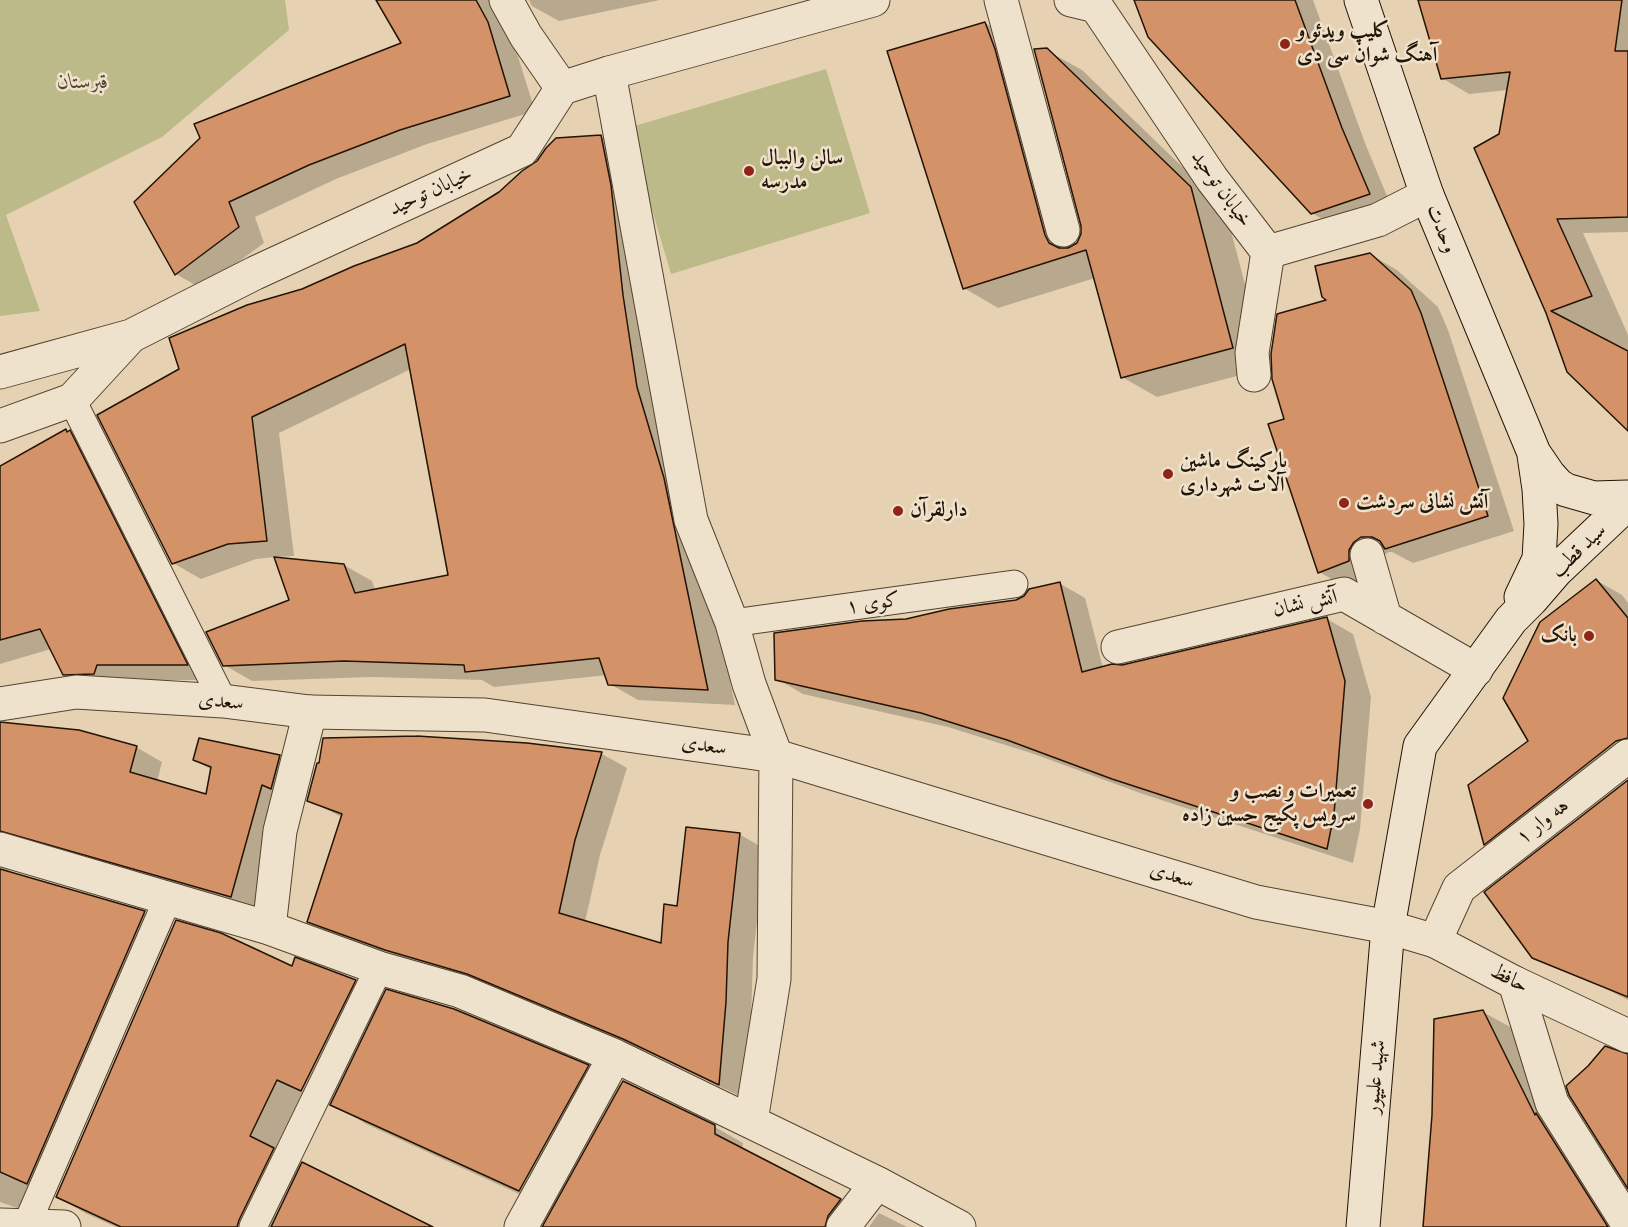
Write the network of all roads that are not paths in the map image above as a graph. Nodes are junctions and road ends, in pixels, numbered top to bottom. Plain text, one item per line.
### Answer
1 (506, 0) edge
2 (1001, 0) edge
3 (1361, 0) edge
4 (863, 2) edge
5 (1087, 2) edge
6 (609, 73) junction
7 (562, 88) junction
8 (1427, 195) junction
9 (1063, 230) dead end
10 (1268, 252) junction
11 (131, 336) junction
12 (0, 372) edge
13 (1254, 375) dead end
14 (72, 400) junction
15 (0, 426) edge
16 (1534, 453) junction
17 (1628, 497) edge
18 (1628, 503) edge
19 (1367, 555) dead end
20 (1014, 584) dead end
21 (1521, 610) junction
22 (1385, 618) junction
23 (732, 623) junction
24 (1118, 647) dead end
25 (1476, 670) junction
26 (223, 701) junction
27 (0, 704) edge
28 (310, 712) junction
29 (776, 756) junction
30 (1628, 756) edge
31 (0, 849) edge
32 (168, 898) junction
33 (269, 927) junction
34 (1388, 927) junction
35 (1435, 941) junction
36 (379, 968) junction
37 (1515, 983) junction
38 (1628, 1036) edge
39 (615, 1056) junction
40 (752, 1121) junction
41 (877, 1183) junction
42 (1628, 1224) edge
43 (13, 1225) edge
44 (64, 1227) edge
45 (253, 1227) edge
46 (521, 1227) edge
47 (843, 1227) edge
48 (959, 1227) edge
49 (1363, 1227) edge

1 - 7 street
2 - 9 street
3 - 8 street, وحدت
4 - 6 street
5 - 10 street, خیابان توحید
6 - 7 street
6 - 23 street
7 - 11 street, خیابان توحید
8 - 10 street
8 - 16 street, وحدت
10 - 13 street
11 - 12 street
11 - 14 street, خیابان توحید
14 - 15 street, خیابان توحید
14 - 26 lane
16 - 17 street
16 - 21 street
18 - 21 street, سید قطب
19 - 22 street
20 - 23 lane, کوی ۱
21 - 25 street, شهید علیپور
22 - 24 street, آتش نشان
22 - 25 street, آتش نشان
23 - 29 street
25 - 34 street, شهید علیپور
26 - 27 street, سعدی
26 - 28 street, سعدی
28 - 29 street, سعدی
28 - 33 street
29 - 34 street, سعدی
29 - 40 street
30 - 35 street, هه وار ۱
31 - 32 street
32 - 33 street
32 - 43 lane
33 - 36 street
34 - 35 street, حافظ
34 - 49 street, شهید علیپور
35 - 37 street, حافظ
36 - 39 street
36 - 45 lane
37 - 38 street, حافظ
37 - 42 street
39 - 40 street
39 - 46 street
40 - 41 street
41 - 47 street
41 - 48 street
43 - 44 street

